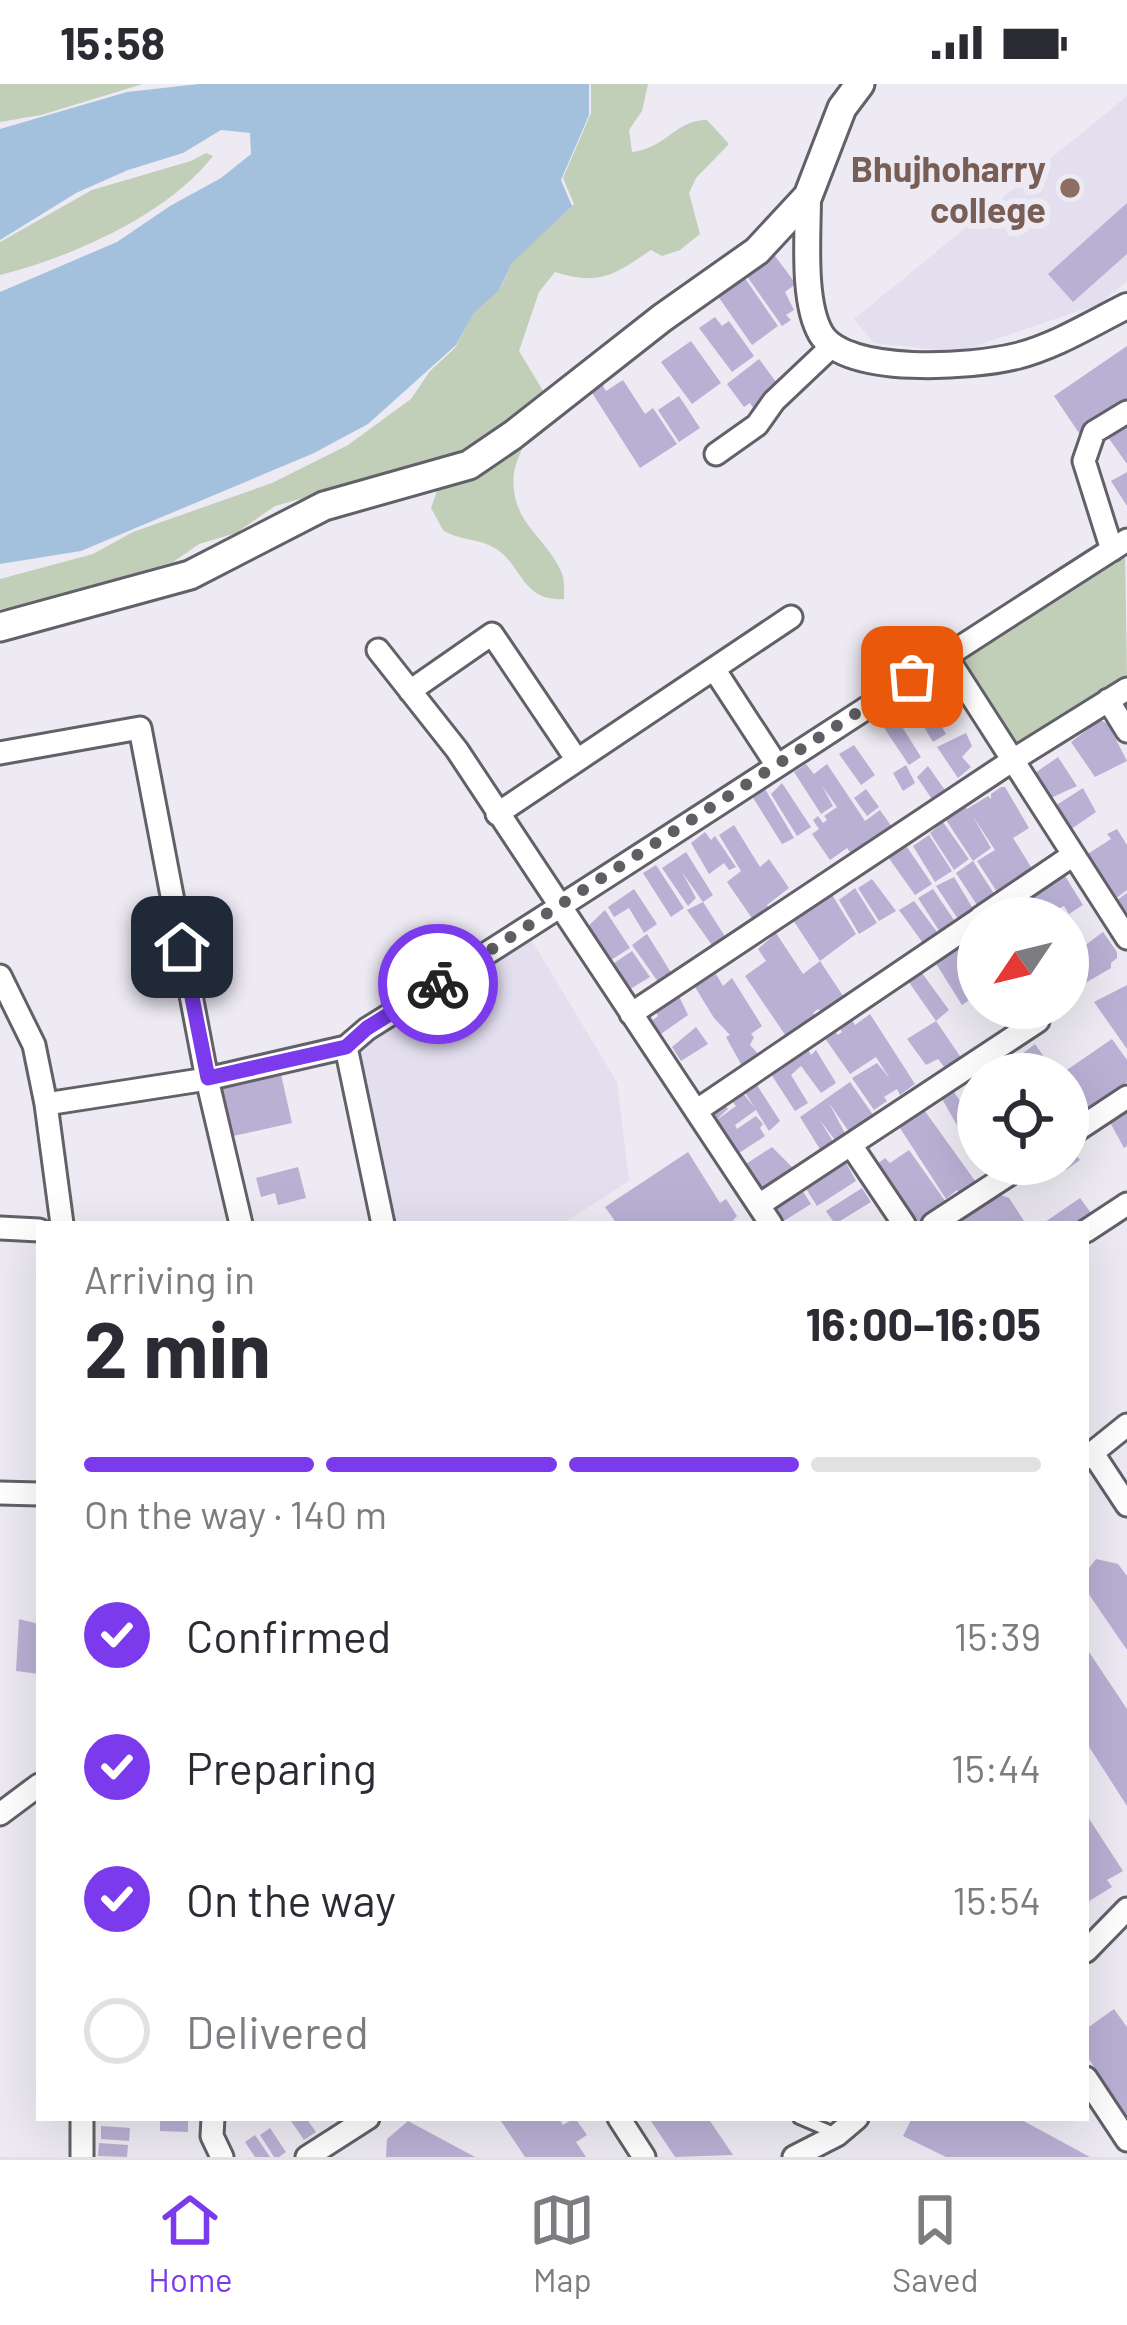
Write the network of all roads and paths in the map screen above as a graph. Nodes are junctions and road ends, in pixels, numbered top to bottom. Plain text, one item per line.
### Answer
1 (860, 84) edge
2 (808, 196) junction
3 (1127, 306) edge
4 (831, 347) junction
5 (1127, 412) edge
6 (716, 454) dead end
7 (1120, 545) edge
8 (790, 617) dead end
9 (0, 627) edge
10 (379, 650) dead end
11 (946, 656) junction
12 (714, 669) junction
13 (410, 691) junction
14 (1118, 694) edge
15 (1127, 731) edge
16 (0, 753) edge
17 (577, 760) junction
18 (1013, 760) junction
19 (776, 764) junction
20 (497, 814) junction
21 (1073, 855) junction
22 (1011, 897) edge
23 (560, 908) junction
24 (957, 934) edge
25 (1127, 938) edge
26 (0, 976) edge
27 (631, 1014) junction
28 (1026, 1029) edge
29 (346, 1047) junction
30 (208, 1078) junction
31 (1127, 1097) edge
32 (46, 1104) junction
33 (695, 1111) junction
34 (1089, 1122) edge
35 (851, 1145) junction
36 (993, 1185) edge
37 (1127, 1204) edge
38 (765, 1215) edge
39 (62, 1221) edge
40 (240, 1221) edge
41 (382, 1221) edge
42 (902, 1221) edge
43 (938, 1221) edge
44 (0, 1228) edge
45 (36, 1230) edge
46 (1089, 1230) edge
47 (1127, 1425) edge
48 (1089, 1455) edge
49 (0, 1493) edge
50 (36, 1494) edge
51 (1127, 1505) edge
52 (36, 1788) edge
53 (0, 1814) edge
54 (1127, 1909) edge
55 (1089, 1948) edge
56 (1089, 2083) edge
57 (82, 2121) edge
58 (213, 2121) edge
59 (363, 2121) edge
60 (621, 2121) edge
61 (806, 2121) edge
62 (853, 2121) edge
63 (837, 2134) junction
64 (1127, 2140) edge
65 (82, 2157) edge
66 (222, 2157) edge
67 (307, 2157) edge
68 (644, 2157) edge
69 (794, 2157) edge

1 - 2 main road
2 - 4 street
2 - 9 main road
3 - 4 street
4 - 6 street
5 - 7 street
7 - 11 street
8 - 12 street
10 - 13 street
11 - 18 street
11 - 19 street
12 - 17 street
12 - 19 street
13 - 17 street
13 - 20 street
14 - 15 street
14 - 18 street
16 - 30 street
17 - 20 street
18 - 21 street
18 - 27 street
19 - 23 street
20 - 23 street
21 - 22 street
21 - 25 street
23 - 27 street
23 - 29 street
24 - 33 street
26 - 32 street
27 - 33 street
28 - 35 street
29 - 30 street
29 - 41 street
30 - 32 street
30 - 40 street
31 - 34 street
32 - 39 street
33 - 38 street
35 - 38 street
35 - 42 street
36 - 43 street
37 - 46 street
44 - 45 street
47 - 48 street
48 - 51 street
49 - 50 street
52 - 53 street
54 - 55 street
56 - 64 street
57 - 65 street
58 - 66 street
59 - 67 street
60 - 68 street
61 - 63 lane
62 - 63 street
63 - 69 street

